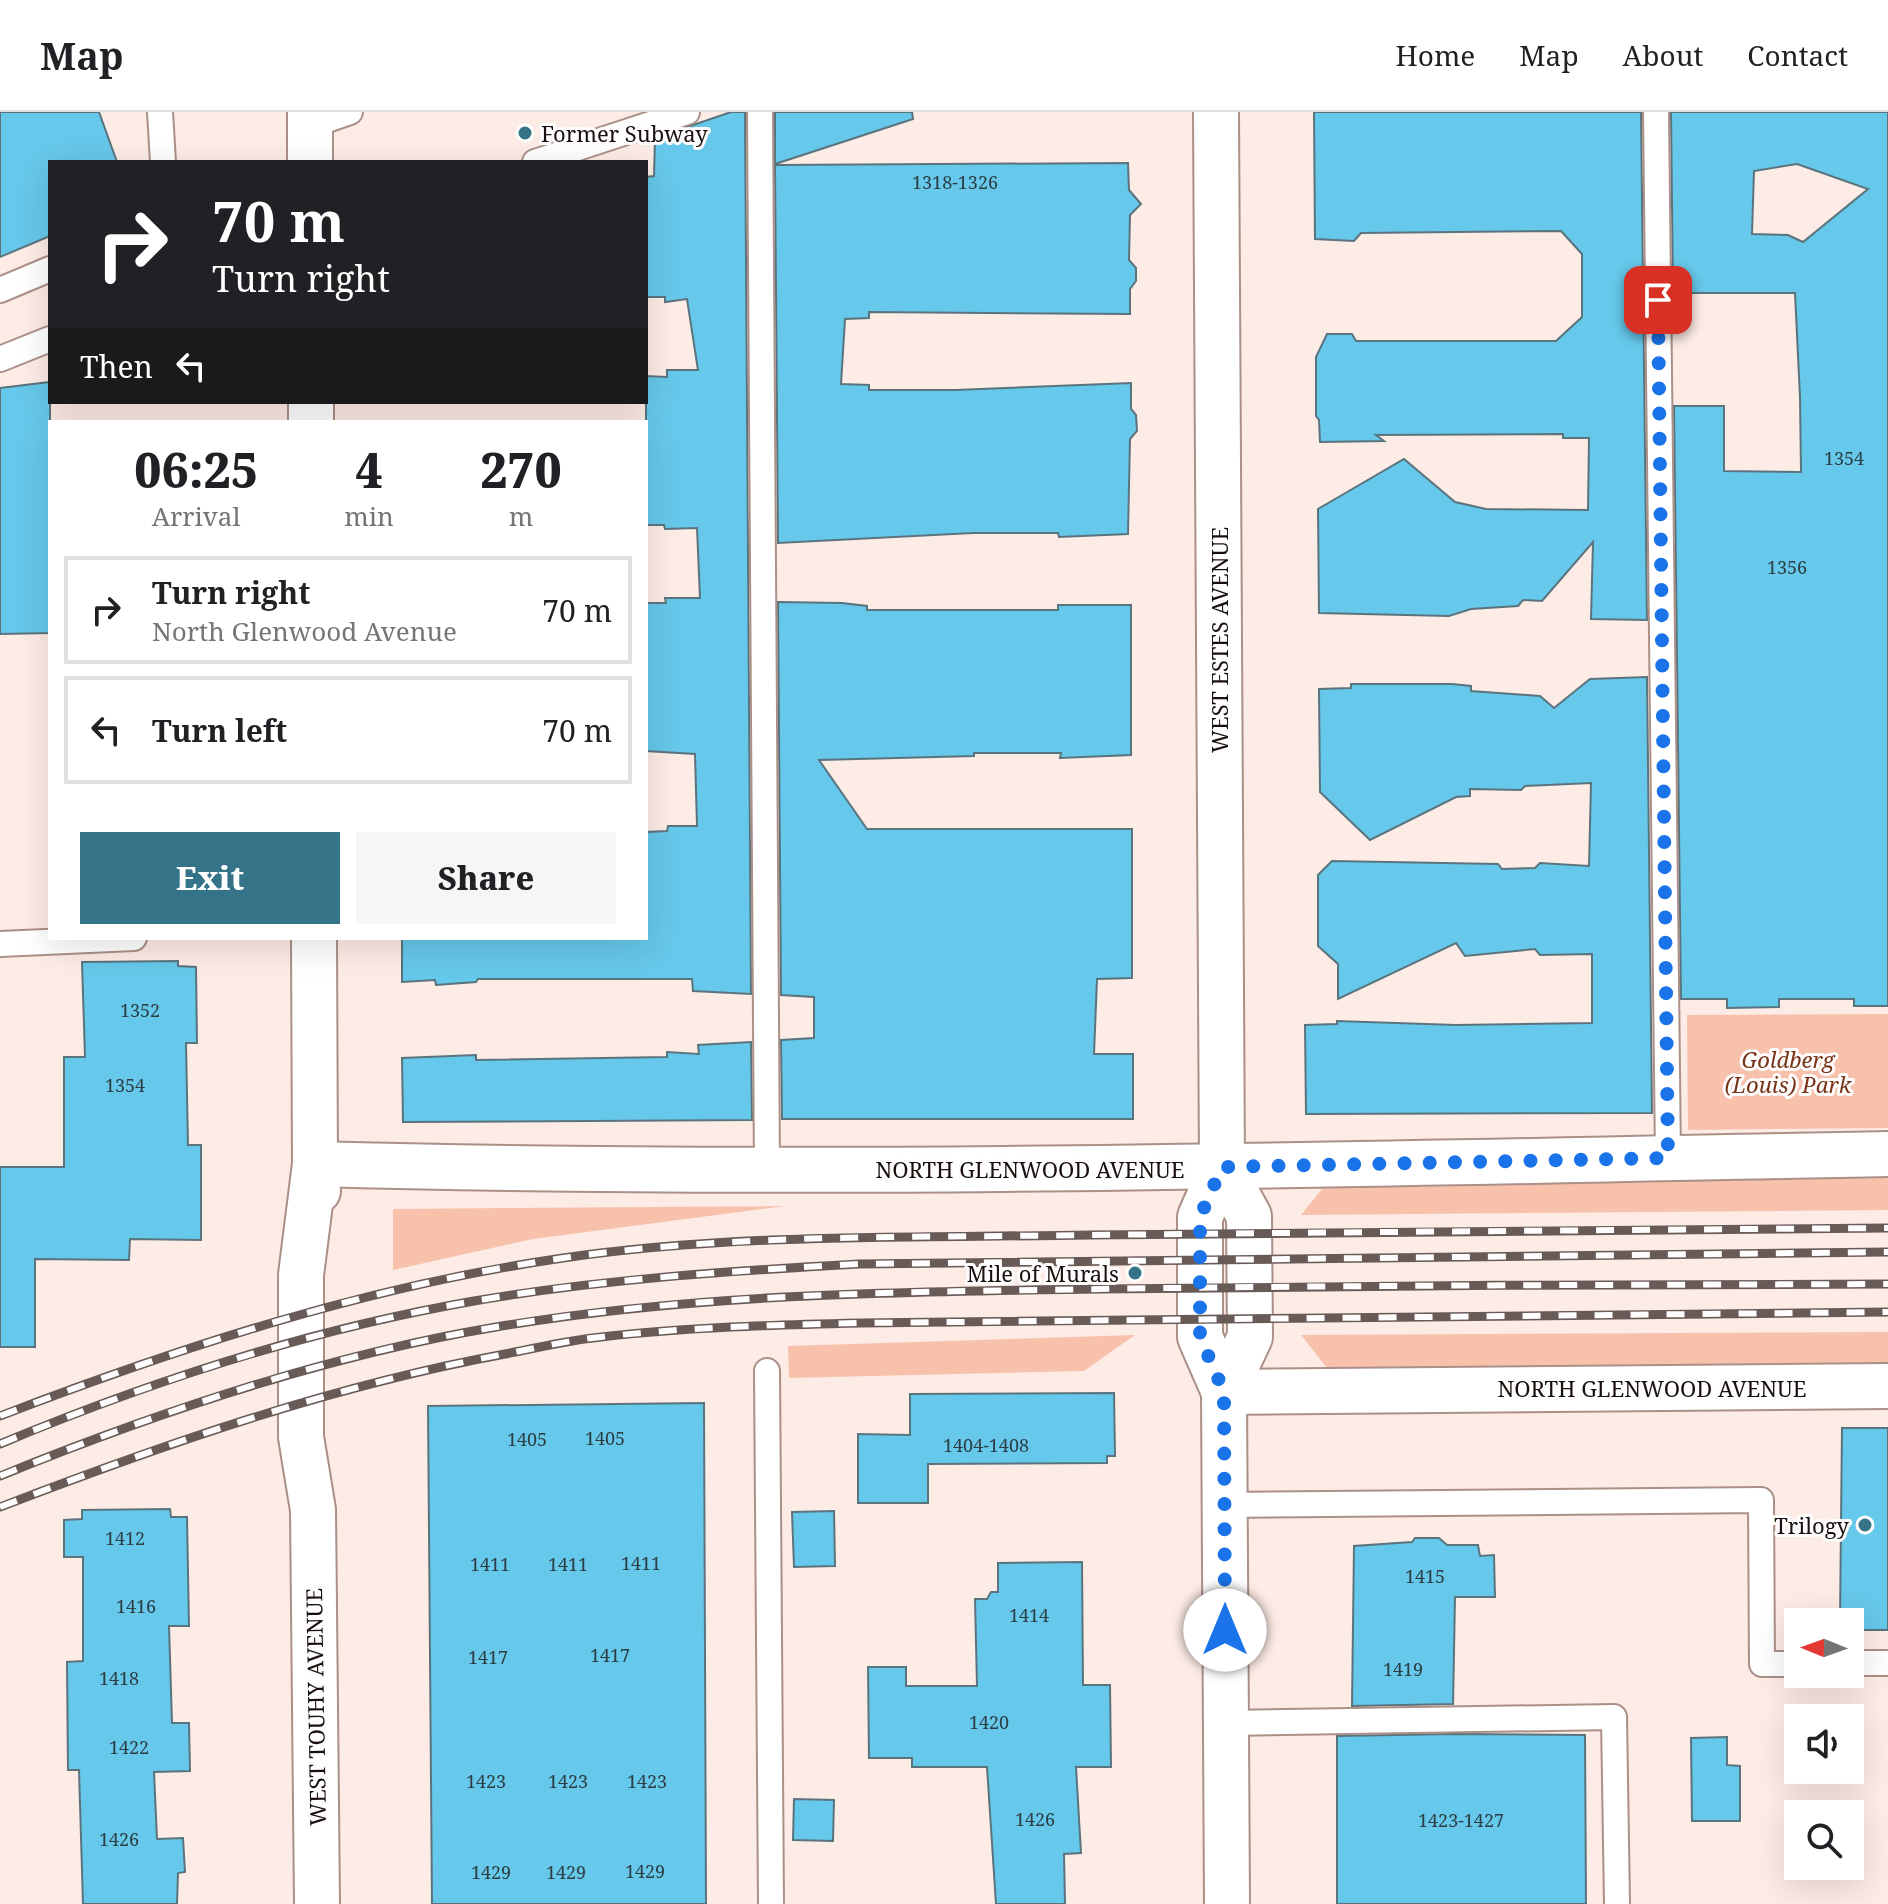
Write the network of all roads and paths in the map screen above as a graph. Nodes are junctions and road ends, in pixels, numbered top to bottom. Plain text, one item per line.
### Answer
1 (160, 112) edge
2 (687, 112) edge
3 (760, 112) edge
4 (1216, 112) edge
5 (1656, 112) edge
6 (163, 160) edge
7 (541, 160) edge
8 (48, 270) edge
9 (0, 290) edge
10 (48, 340) edge
11 (0, 359) edge
12 (89, 940) edge
13 (314, 940) edge
14 (0, 944) edge
15 (1888, 1154) edge
16 (1668, 1158) junction
17 (315, 1164) junction
18 (1222, 1167) junction
19 (767, 1171) junction
20 (767, 1371) dead end
21 (1888, 1386) edge
22 (1224, 1392) junction
23 (1224, 1505) junction
24 (1864, 1663) edge
25 (1888, 1663) edge
26 (1784, 1664) edge
27 (1225, 1723) junction
28 (317, 1904) edge
29 (771, 1904) edge
30 (1227, 1904) edge
31 (1617, 1904) edge

1 - 6 lane
2 - 7 lane
3 - 19 lane
4 - 18 street, WEST ESTES AVENUE
5 - 16 lane
8 - 9 lane
10 - 11 lane
12 - 14 lane
13 - 17 street, WEST TOUHY AVENUE
15 - 16 street, NORTH GLENWOOD AVENUE
16 - 18 street, NORTH GLENWOOD AVENUE
17 - 19 street, NORTH GLENWOOD AVENUE
17 - 28 street, WEST TOUHY AVENUE
18 - 19 street, NORTH GLENWOOD AVENUE
18 - 22 street, WEST ESTES AVENUE
20 - 29 lane
21 - 22 street, NORTH GLENWOOD AVENUE
22 - 23 street, WEST ESTES AVENUE
23 - 26 lane
23 - 27 street, WEST ESTES AVENUE
24 - 25 lane
27 - 30 street, WEST ESTES AVENUE
27 - 31 lane

